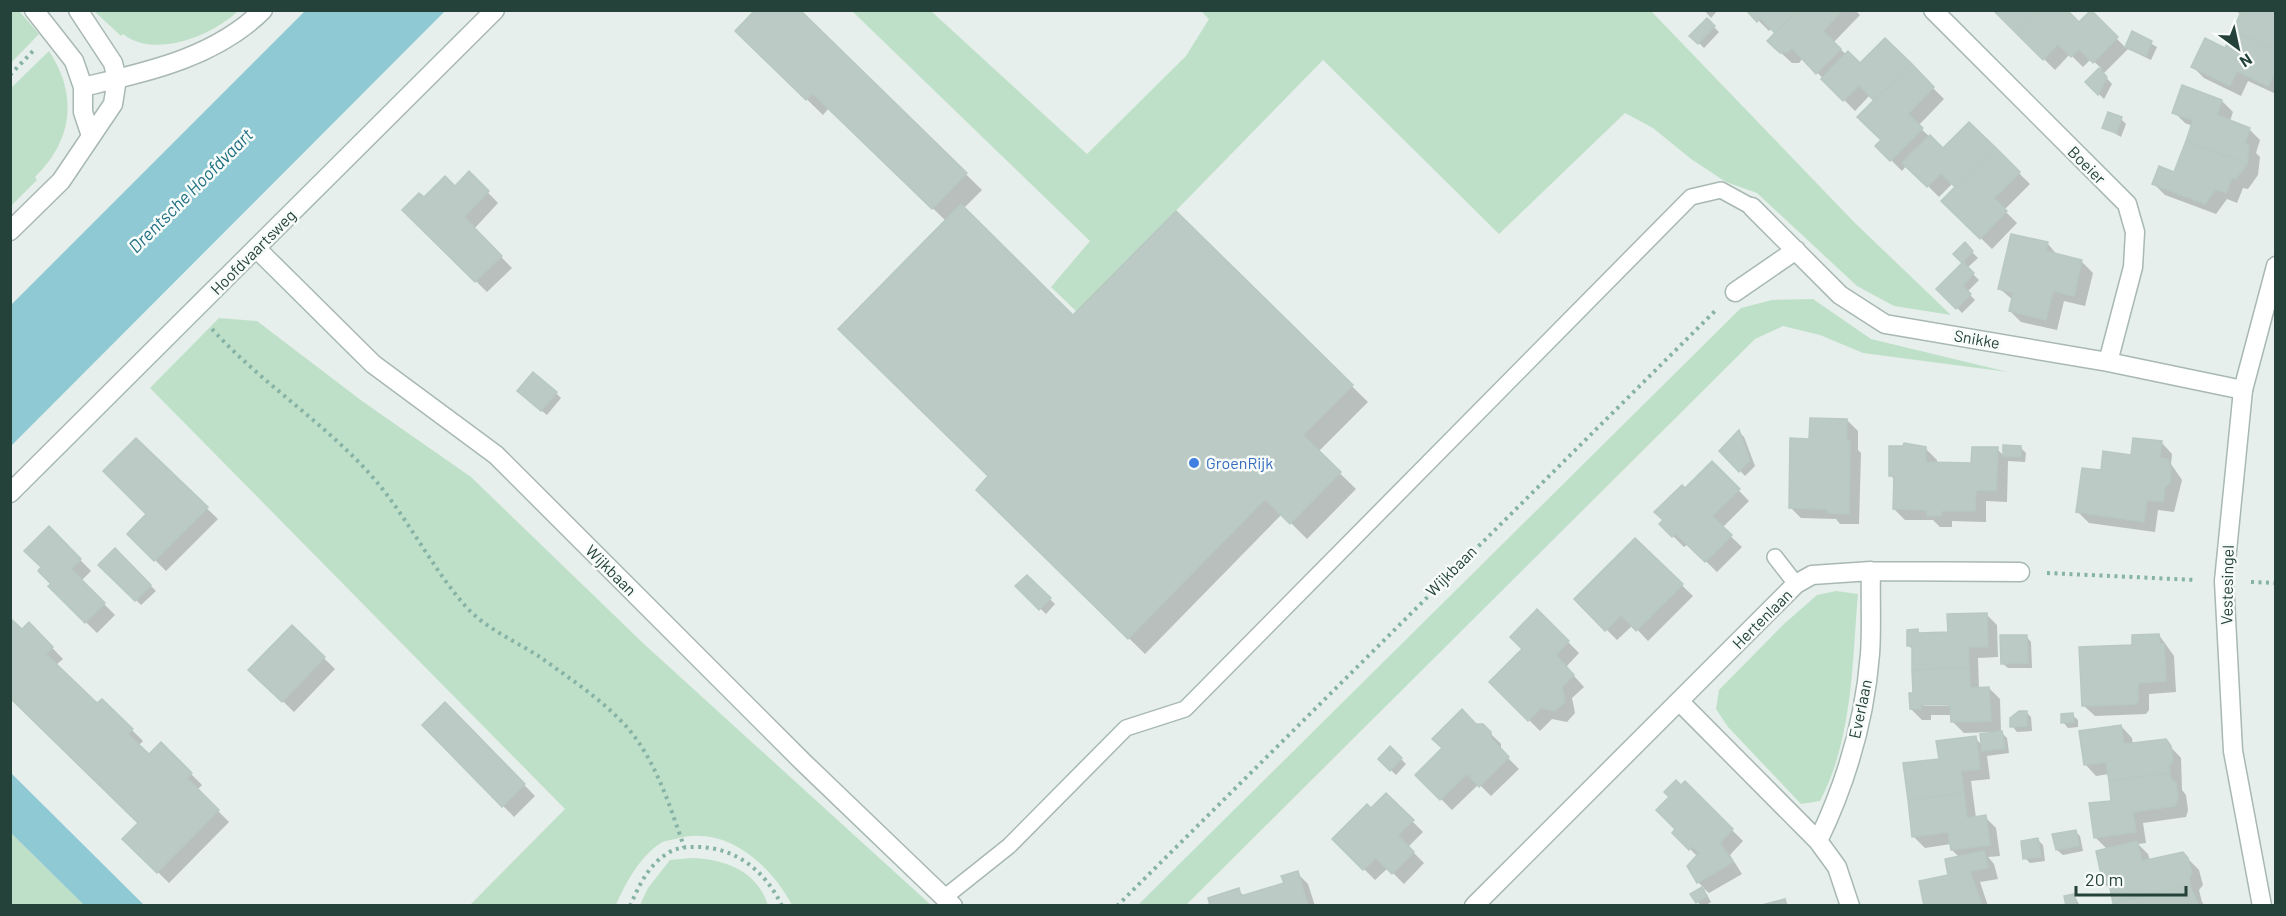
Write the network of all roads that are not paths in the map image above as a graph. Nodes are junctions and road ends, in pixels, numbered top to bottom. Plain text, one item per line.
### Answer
1 (34, 10) edge
2 (78, 10) edge
3 (263, 10) edge
4 (495, 10) edge
5 (1933, 10) edge
6 (117, 79) junction
7 (83, 87) junction
8 (91, 136) junction
9 (1752, 207) joint
10 (10, 231) edge
11 (256, 248) junction
12 (1796, 250) junction
13 (2276, 266) edge
14 (1735, 292) road end
15 (2108, 362) junction
16 (2243, 390) junction
17 (10, 493) edge
18 (1775, 557) dead end
19 (1870, 571) junction
20 (2020, 572) road end
21 (1796, 584) junction
22 (1680, 702) junction
23 (1818, 841) junction
24 (949, 901) edge
25 (1474, 906) edge
26 (1850, 906) edge
27 (2262, 906) edge

1 - 7 street
2 - 6 street
3 - 6 street
4 - 11 street, Hoofdvaartsweg
5 - 15 street, Boeier
6 - 7 street
6 - 8 street
7 - 8 street
8 - 10 street
9 - 12 street, Snikke
9 - 24 lane
11 - 17 street, Hoofdvaartsweg
11 - 24 street, Wijkbaan
12 - 14 street
12 - 15 street, Snikke
13 - 16 street, Vestesingel
15 - 16 street, Snikke
16 - 27 street, Vestesingel
18 - 21 lane
19 - 20 street, Hertenlaan
19 - 21 street, Hertenlaan
19 - 23 street, Everlaan
21 - 22 street, Hertenlaan
22 - 23 street
22 - 25 street, Hertenlaan
23 - 26 street

